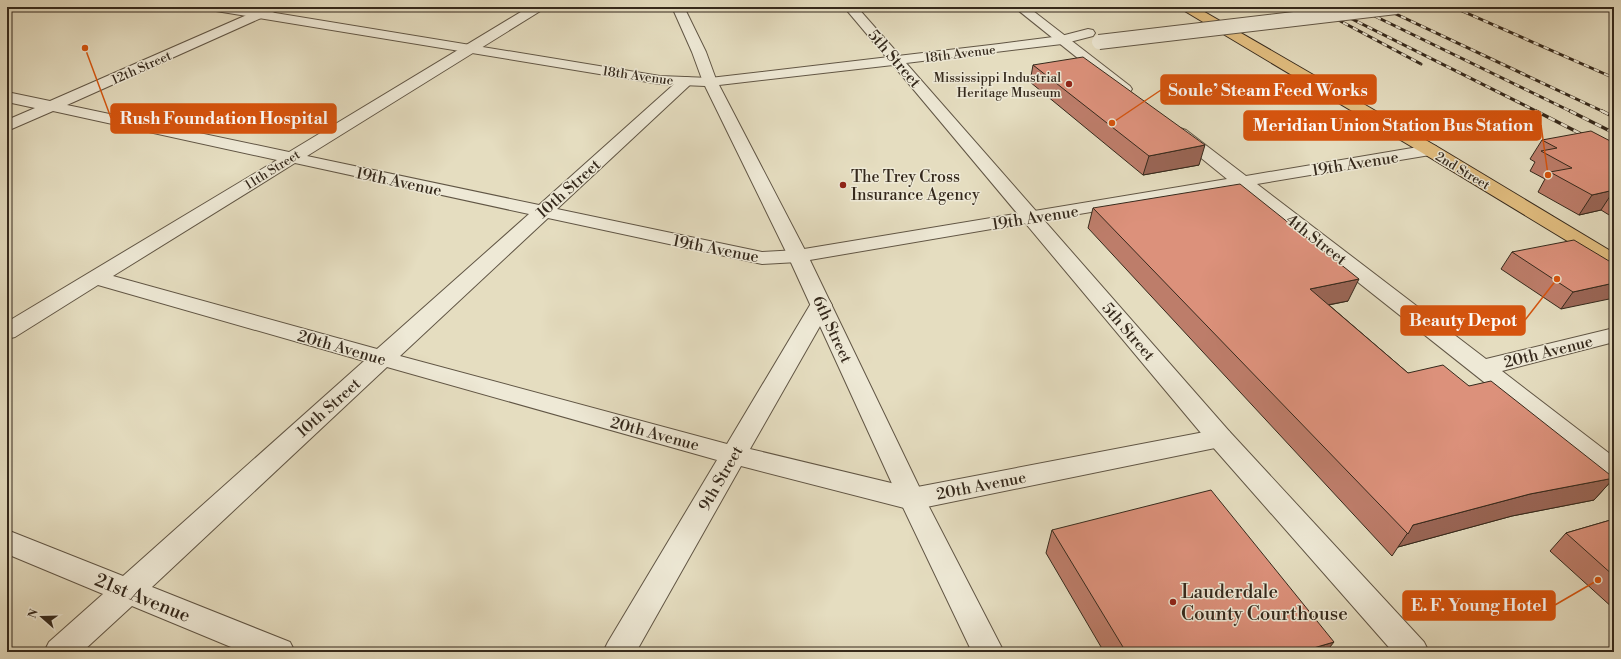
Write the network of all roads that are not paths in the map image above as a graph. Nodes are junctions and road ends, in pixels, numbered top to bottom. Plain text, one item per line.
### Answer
1 (216, 7) edge
2 (274, 7) edge
3 (538, 7) edge
4 (678, 7) edge
5 (850, 7) edge
6 (1020, 7) edge
7 (1186, 7) edge
8 (1314, 7) edge
9 (1396, 7) edge
10 (259, 14) junction
11 (1062, 40) junction
12 (469, 48) junction
13 (897, 61) junction
14 (686, 81) junction
15 (710, 82) junction
16 (7, 97) edge
17 (1137, 98) edge
18 (52, 106) junction
19 (1168, 123) edge
20 (7, 126) edge
21 (1430, 150) junction
22 (291, 158) junction
23 (1242, 182) junction
24 (542, 211) junction
25 (1032, 217) junction
26 (798, 256) junction
27 (1614, 261) edge
28 (96, 278) junction
29 (821, 305) junction
30 (7, 332) edge
31 (1614, 335) edge
32 (381, 358) junction
33 (1483, 368) junction
34 (1220, 438) junction
35 (734, 455) junction
36 (1614, 470) edge
37 (912, 499) junction
38 (7, 542) edge
39 (127, 590) junction
40 (60, 652) edge
41 (279, 652) edge
42 (619, 652) edge
43 (988, 652) edge
44 (1413, 652) edge

1 - 10 street, 18th Avenue
2 - 10 street, 12th Street
3 - 12 street, 11th Street
4 - 15 street, 6th Street
5 - 13 street, 5th Street
6 - 11 street
7 - 21 main road, 2nd Street
8 - 11 street, 18th Avenue
9 - 11 street, 18th Avenue, bridge
10 - 12 street, 18th Avenue
10 - 18 street, 12th Street
11 - 13 street, 18th Avenue
11 - 17 street
12 - 14 street, 18th Avenue
12 - 22 street, 11th Street
13 - 15 street, 18th Avenue
13 - 25 street, 5th Street
14 - 15 street, 18th Avenue
14 - 24 street, 10th Street
15 - 26 street, 6th Street
16 - 18 street, 19th Avenue
18 - 20 street, 12th Street
18 - 22 street, 19th Avenue
19 - 23 street, 4th Street
21 - 23 street, 19th Avenue
21 - 27 main road, 2nd Street
22 - 24 street, 19th Avenue
22 - 28 street, 11th Street
23 - 25 street, 19th Avenue
23 - 33 street, 4th Street
24 - 26 street, 19th Avenue
24 - 32 street, 10th Street
25 - 26 street, 19th Avenue
25 - 34 street, 5th Street
26 - 29 street, 6th Street
28 - 30 street, 11th Street
28 - 32 street, 20th Avenue
29 - 35 street, 9th Street
29 - 37 street, 6th Street
31 - 33 street, 20th Avenue
32 - 35 street, 20th Avenue
32 - 39 street, 10th Street
33 - 36 street, 4th Street
34 - 37 street, 20th Avenue
34 - 44 street, 5th Street
35 - 37 street, 20th Avenue
35 - 42 street, 9th Street
37 - 43 street, 6th Street
38 - 39 street, 21st Avenue
39 - 40 street, 10th Street
39 - 41 street, 21st Avenue

